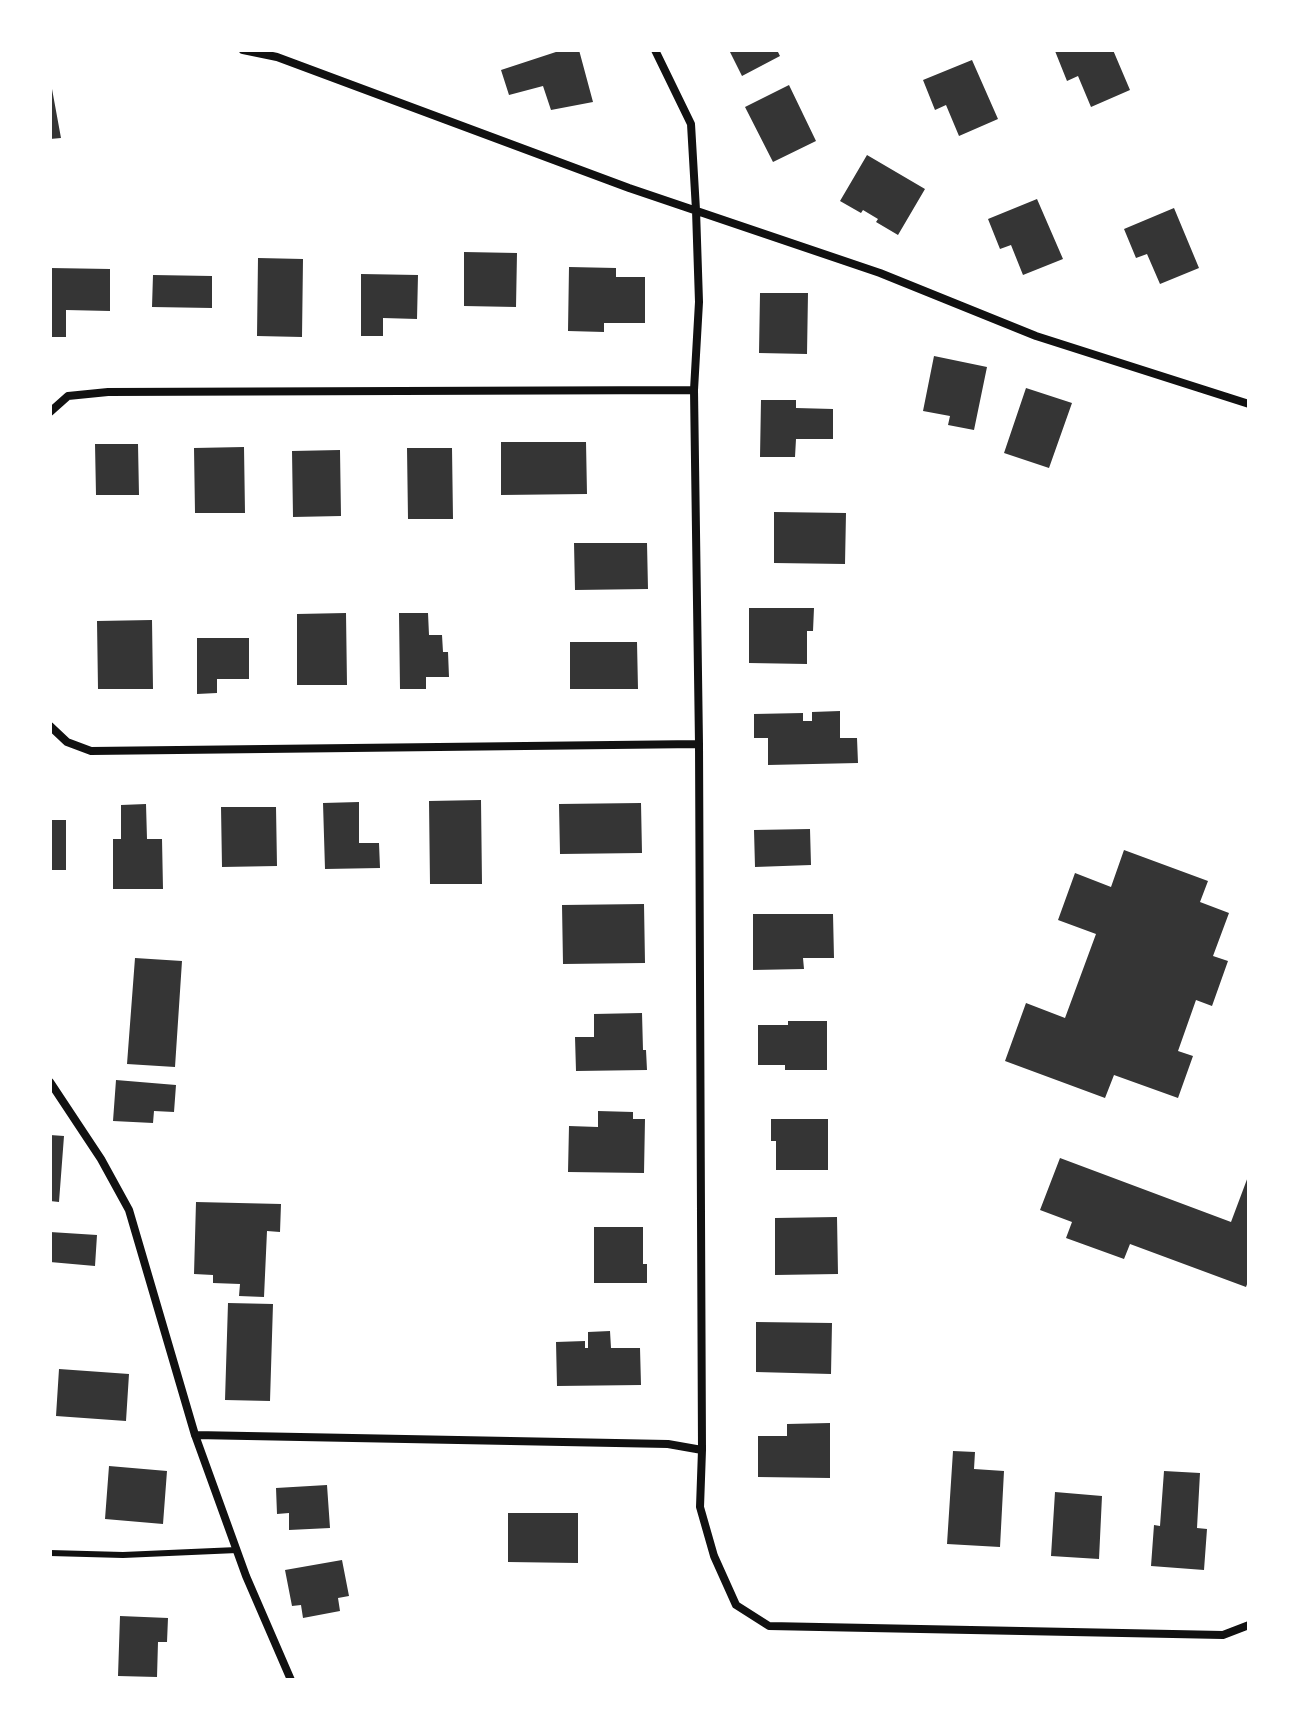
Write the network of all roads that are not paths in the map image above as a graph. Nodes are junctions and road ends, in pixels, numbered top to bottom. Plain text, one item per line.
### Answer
1 (243, 50) edge
2 (655, 50) edge
3 (696, 210) junction
4 (694, 390) junction
5 (1249, 404) edge
6 (50, 412) edge
7 (50, 726) edge
8 (699, 744) junction
9 (50, 1082) edge
10 (195, 1435) junction
11 (702, 1450) junction
12 (237, 1550) junction
13 (50, 1553) edge
14 (1249, 1625) edge
15 (291, 1680) edge

1 - 3 street
2 - 3 street
3 - 4 street
3 - 5 street
4 - 6 street
4 - 8 street
7 - 8 street
8 - 11 street
9 - 10 street
10 - 11 street
10 - 12 street
11 - 14 street
12 - 13 lane
12 - 15 street

